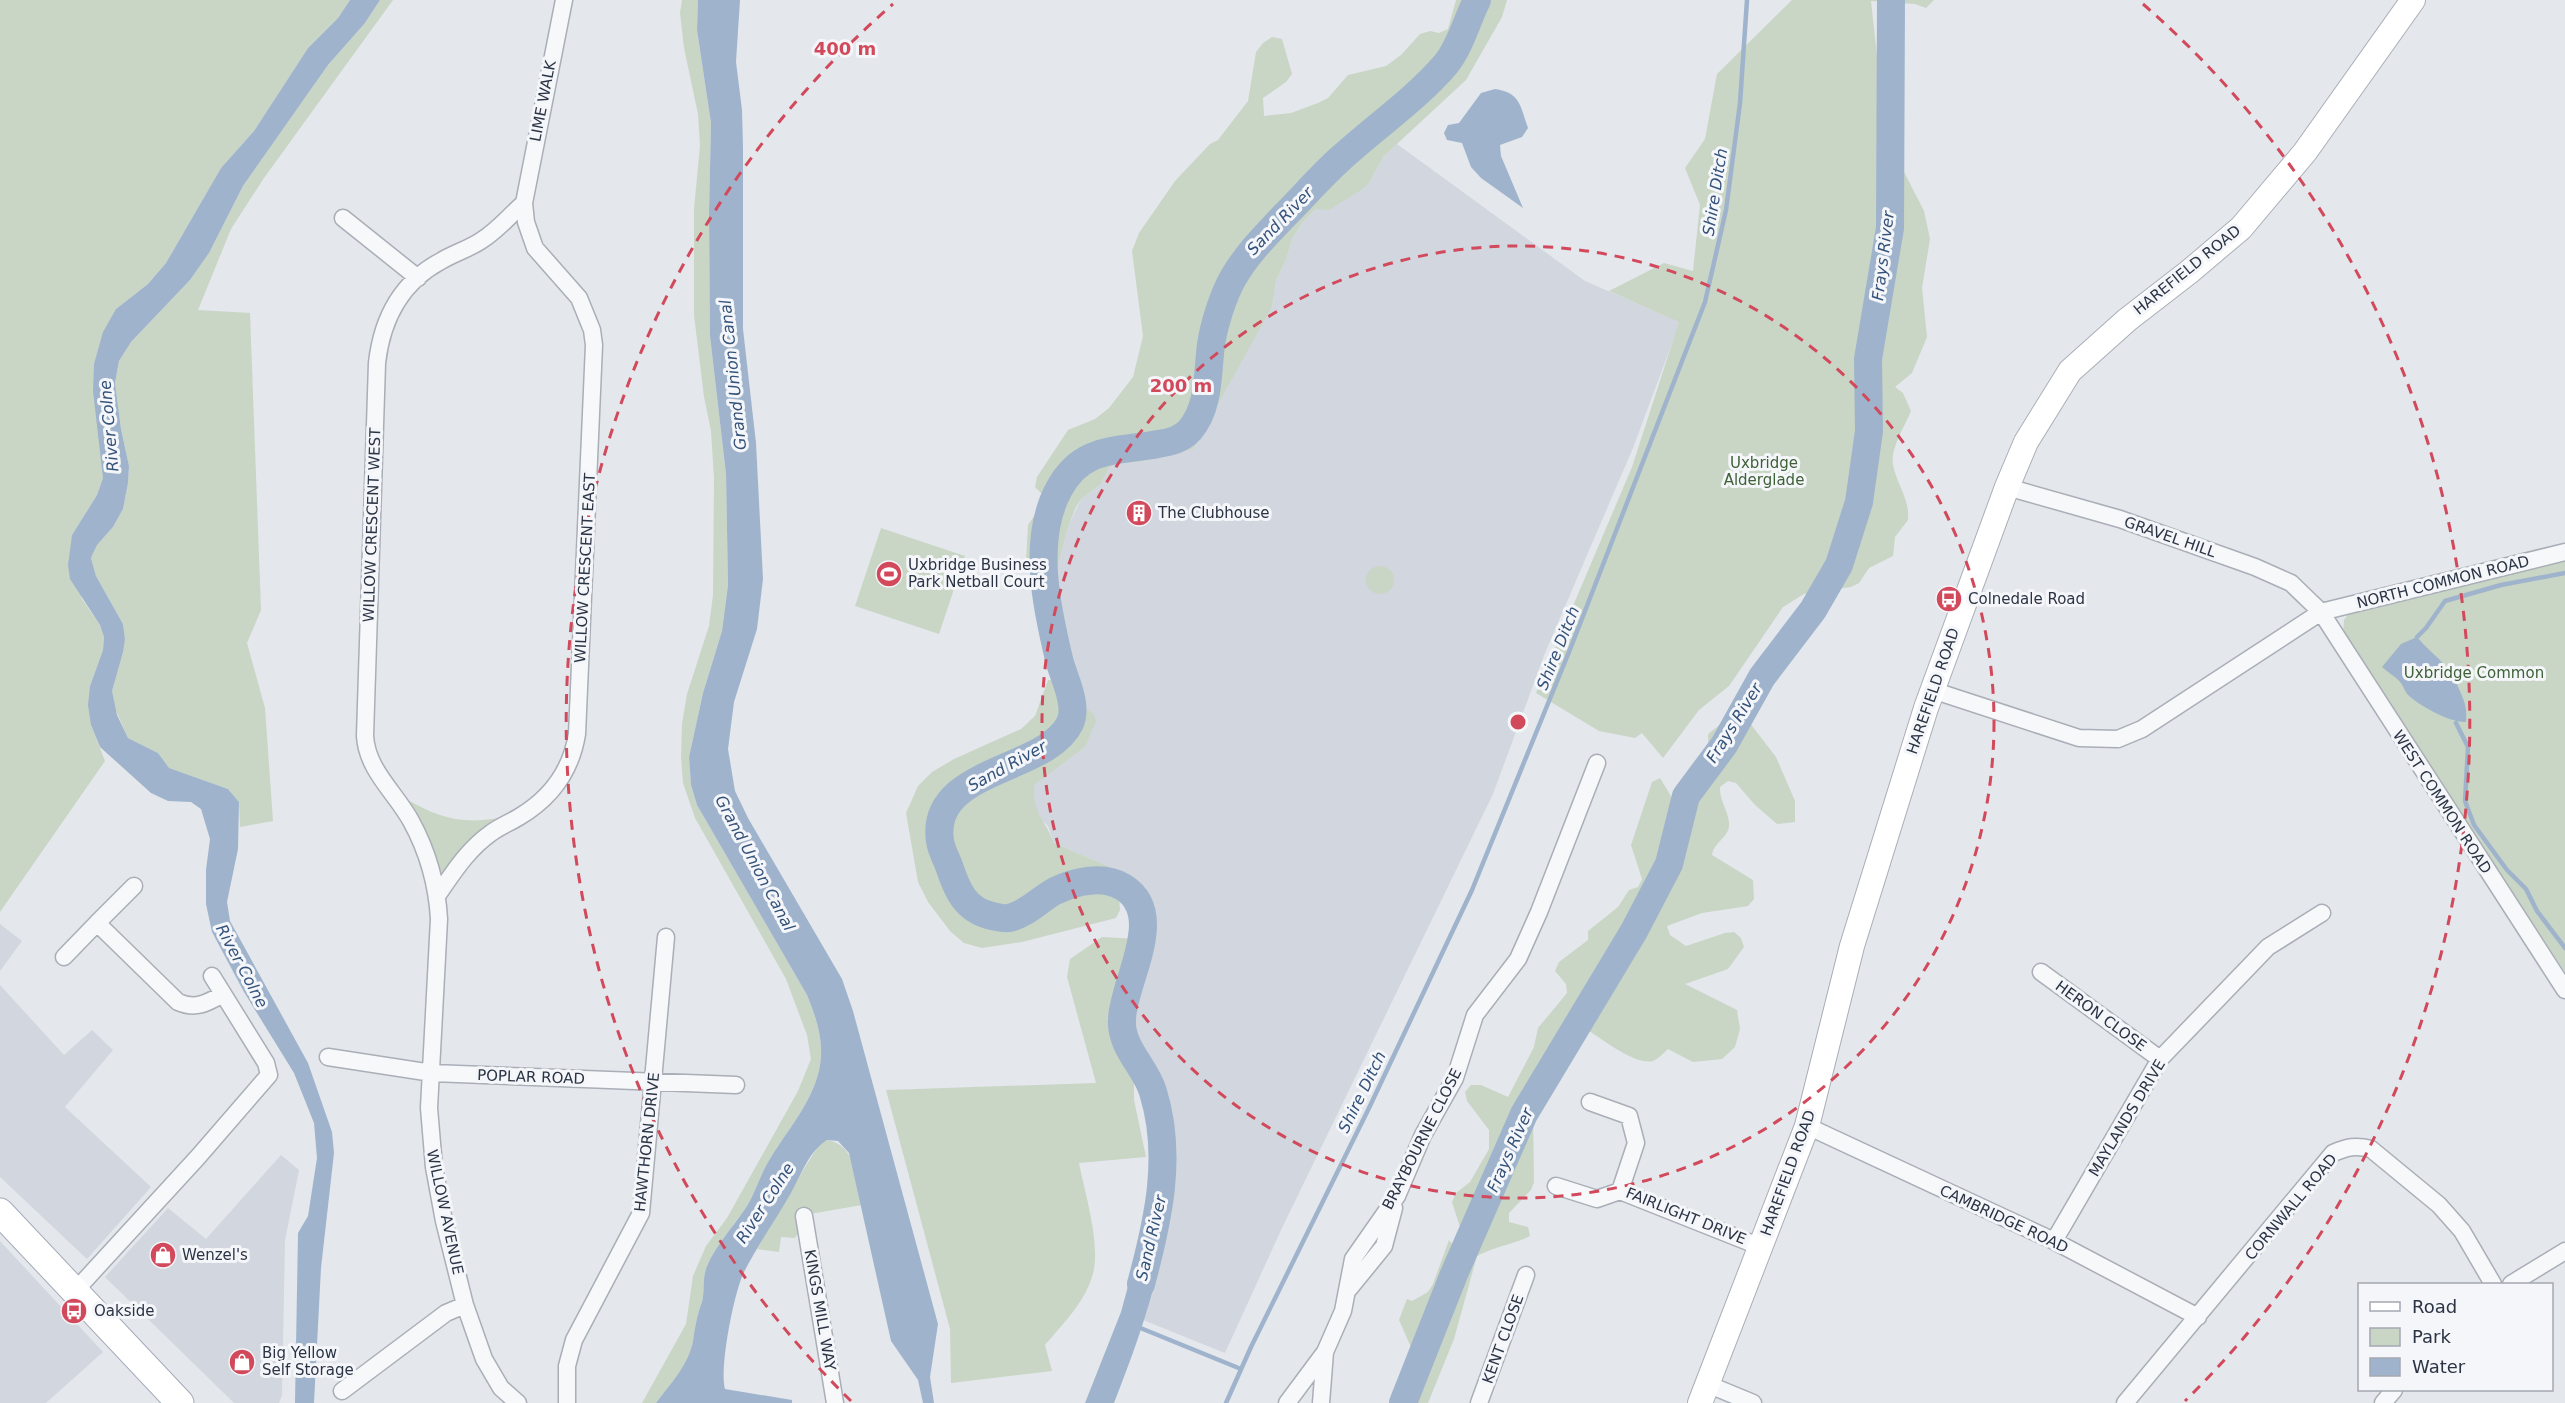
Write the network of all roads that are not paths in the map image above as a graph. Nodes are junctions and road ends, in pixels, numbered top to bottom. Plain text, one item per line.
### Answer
1 (564, 0) edge
2 (2413, 0) edge
3 (524, 203) junction
4 (343, 218) dead end
5 (418, 278) junction
6 (2007, 488) junction
7 (2565, 552) edge
8 (2321, 612) junction
9 (1932, 690) junction
10 (1597, 762) dead end
11 (134, 886) dead end
12 (437, 896) junction
13 (2322, 913) dead end
14 (97, 923) junction
15 (666, 937) dead end
16 (64, 957) dead end
17 (2041, 972) dead end
18 (212, 975) dead end
19 (2565, 990) edge
20 (223, 994) junction
21 (328, 1057) dead end
22 (2160, 1059) junction
23 (432, 1073) junction
24 (654, 1082) junction
25 (736, 1085) dead end
26 (1590, 1102) dead end
27 (1807, 1126) junction
28 (1556, 1186) dead end
29 (1620, 1191) junction
30 (0, 1212) edge
31 (804, 1216) dead end
32 (2054, 1241) junction
33 (1761, 1247) junction
34 (2565, 1251) edge
35 (1526, 1275) dead end
36 (2492, 1283) edge
37 (2513, 1283) edge
38 (75, 1291) junction
39 (465, 1305) junction
40 (2198, 1317) junction
41 (1325, 1352) junction
42 (342, 1390) dead end
43 (2392, 1391) edge
44 (1703, 1393) edge
45 (180, 1403) edge
46 (518, 1403) edge
47 (567, 1403) edge
48 (835, 1403) edge
49 (1287, 1403) edge
50 (1321, 1403) edge
51 (1479, 1403) edge
52 (1753, 1403) edge
53 (2125, 1403) edge
54 (2383, 1403) edge

1 - 3 street, LIME WALK
2 - 6 main road, HAREFIELD ROAD
3 - 5 street, WILLOW CRESCENT WEST
3 - 12 street, WILLOW CRESCENT EAST
4 - 5 street
5 - 12 street, WILLOW CRESCENT WEST
6 - 8 street, GRAVEL HILL
6 - 9 main road, HAREFIELD ROAD
7 - 8 street, NORTH COMMON ROAD
8 - 9 street
8 - 19 street, WEST COMMON ROAD
9 - 27 main road, HAREFIELD ROAD
10 - 41 street, BRAYBOURNE CLOSE
11 - 14 street
12 - 23 street, WILLOW AVENUE
13 - 22 street, MAYLANDS DRIVE
14 - 16 street
14 - 20 street
15 - 24 street, HAWTHORN DRIVE
17 - 22 street, HERON CLOSE
18 - 20 street
20 - 38 street
21 - 23 street, POPLAR ROAD
22 - 32 street, MAYLANDS DRIVE
23 - 24 street, POPLAR ROAD
23 - 39 street, WILLOW AVENUE
24 - 25 street, POPLAR ROAD
24 - 47 street, HAWTHORN DRIVE
26 - 29 street, FAIRLIGHT DRIVE
27 - 32 street, CAMBRIDGE ROAD
27 - 33 main road, HAREFIELD ROAD
28 - 29 street
29 - 33 street, FAIRLIGHT DRIVE
30 - 38 main road
31 - 48 street, KINGS MILL WAY
32 - 40 street, CAMBRIDGE ROAD
33 - 44 main road, HAREFIELD ROAD
34 - 37 street
35 - 51 street, KENT CLOSE
36 - 40 street, CORNWALL ROAD
38 - 45 main road
39 - 42 street
39 - 46 street, WILLOW AVENUE
40 - 53 street, CORNWALL ROAD
41 - 49 street
41 - 50 street
43 - 54 street
44 - 52 street

